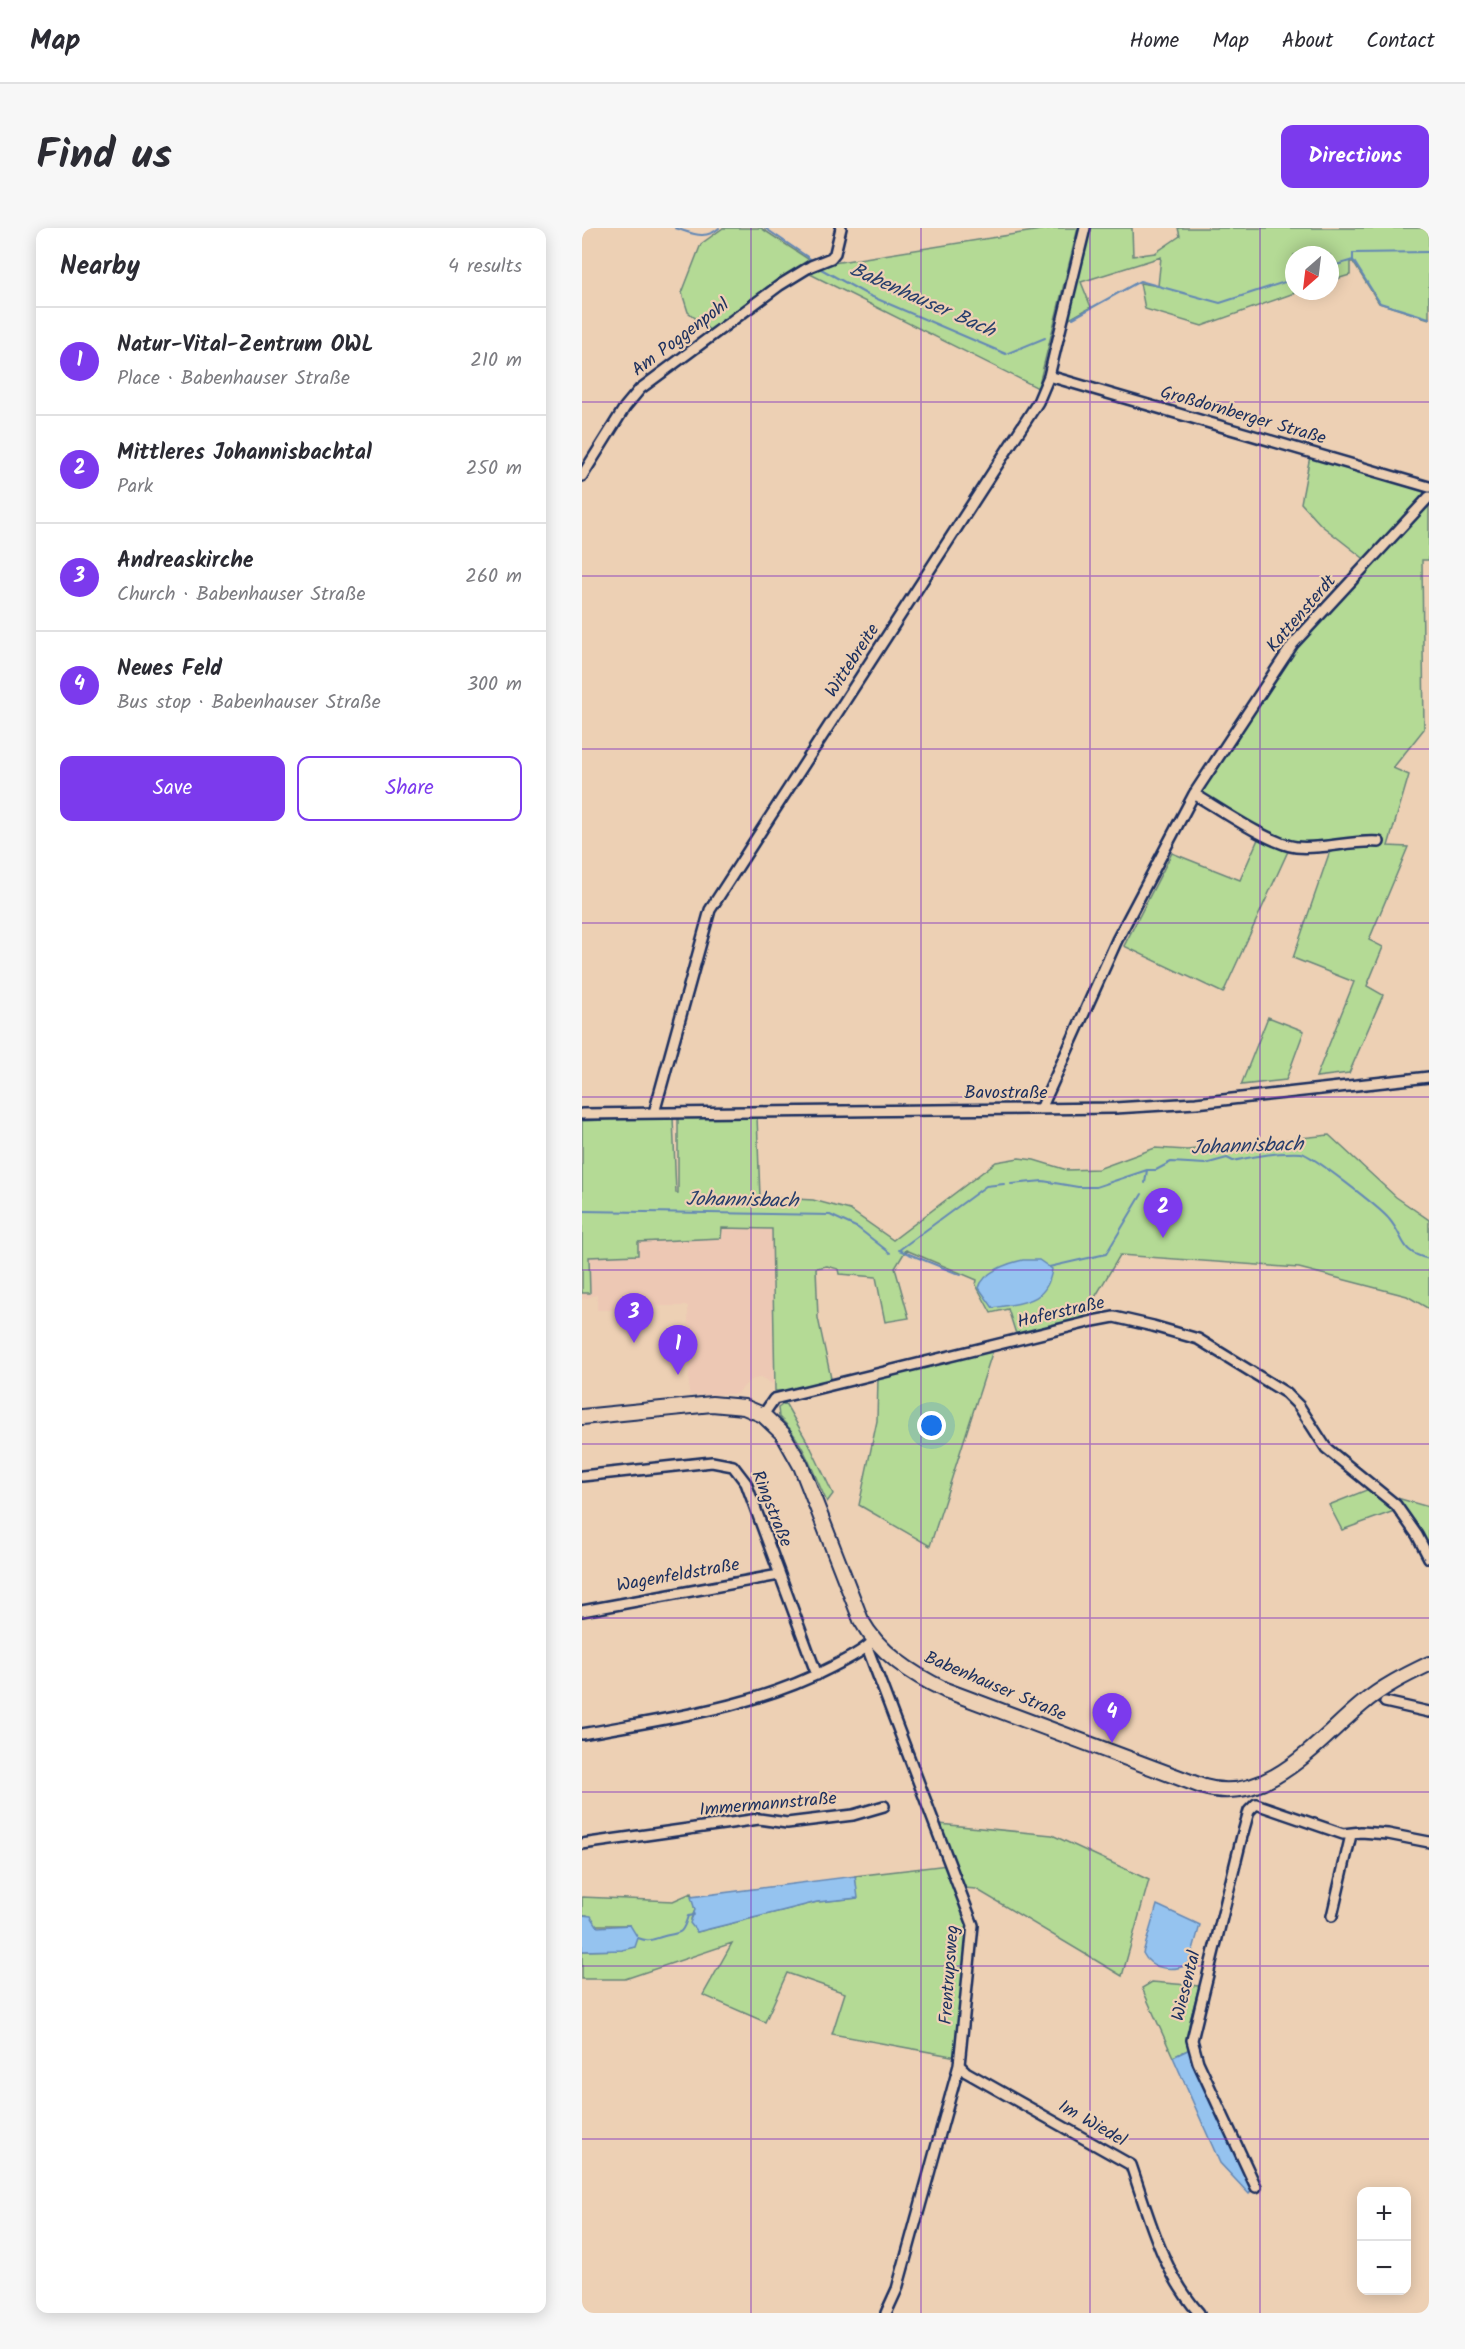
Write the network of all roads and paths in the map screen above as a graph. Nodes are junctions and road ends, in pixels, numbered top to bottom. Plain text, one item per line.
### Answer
1 (841, 228) edge
2 (1085, 228) edge
3 (1048, 376) junction
4 (582, 476) edge
5 (1429, 487) edge
6 (1429, 497) edge
7 (1194, 794) junction
8 (1379, 842) dead end
9 (1429, 1077) edge
10 (1041, 1109) junction
11 (654, 1113) junction
12 (582, 1114) edge
13 (763, 1415) junction
14 (582, 1417) edge
15 (582, 1476) edge
16 (1429, 1558) edge
17 (779, 1575) junction
18 (582, 1611) edge
19 (871, 1643) junction
20 (1429, 1664) edge
21 (817, 1675) junction
22 (1385, 1702) dead end
23 (1429, 1712) edge
24 (582, 1734) edge
25 (1249, 1788) junction
26 (1256, 1804) junction
27 (884, 1806) dead end
28 (1351, 1835) junction
29 (1429, 1842) edge
30 (582, 1844) edge
31 (1332, 1916) dead end
32 (959, 2064) junction
33 (1256, 2187) dead end
34 (886, 2313) edge
35 (1199, 2313) edge

1 - 4 street, Am Poggenpohl
2 - 3 street, Wittebreite
3 - 5 street, Großdornberger Straße
3 - 11 street, Wittebreite
6 - 7 street, Kattensterdt
7 - 8 street
7 - 10 street, Kattensterdt
9 - 10 street, Bavostraße
10 - 11 street, Bavostraße
11 - 12 street, Bavostraße
13 - 14 main road, Babenhauser Straße
13 - 16 street, Haferstraße
13 - 19 main road, Babenhauser Straße
15 - 17 street, Ringstraße
17 - 18 street, Wagenfeldstraße
17 - 21 street, Ringstraße
19 - 21 street
19 - 25 main road, Babenhauser Straße
19 - 32 street, Frentrupsweg
20 - 25 main road, Babenhauser Straße
21 - 24 street
22 - 23 street
25 - 26 street
26 - 28 street
26 - 33 street, Wiesental
27 - 30 street, Immermannstraße
28 - 29 street
28 - 31 street
32 - 34 street, Frentrupsweg
32 - 35 street, Im Wiedel

